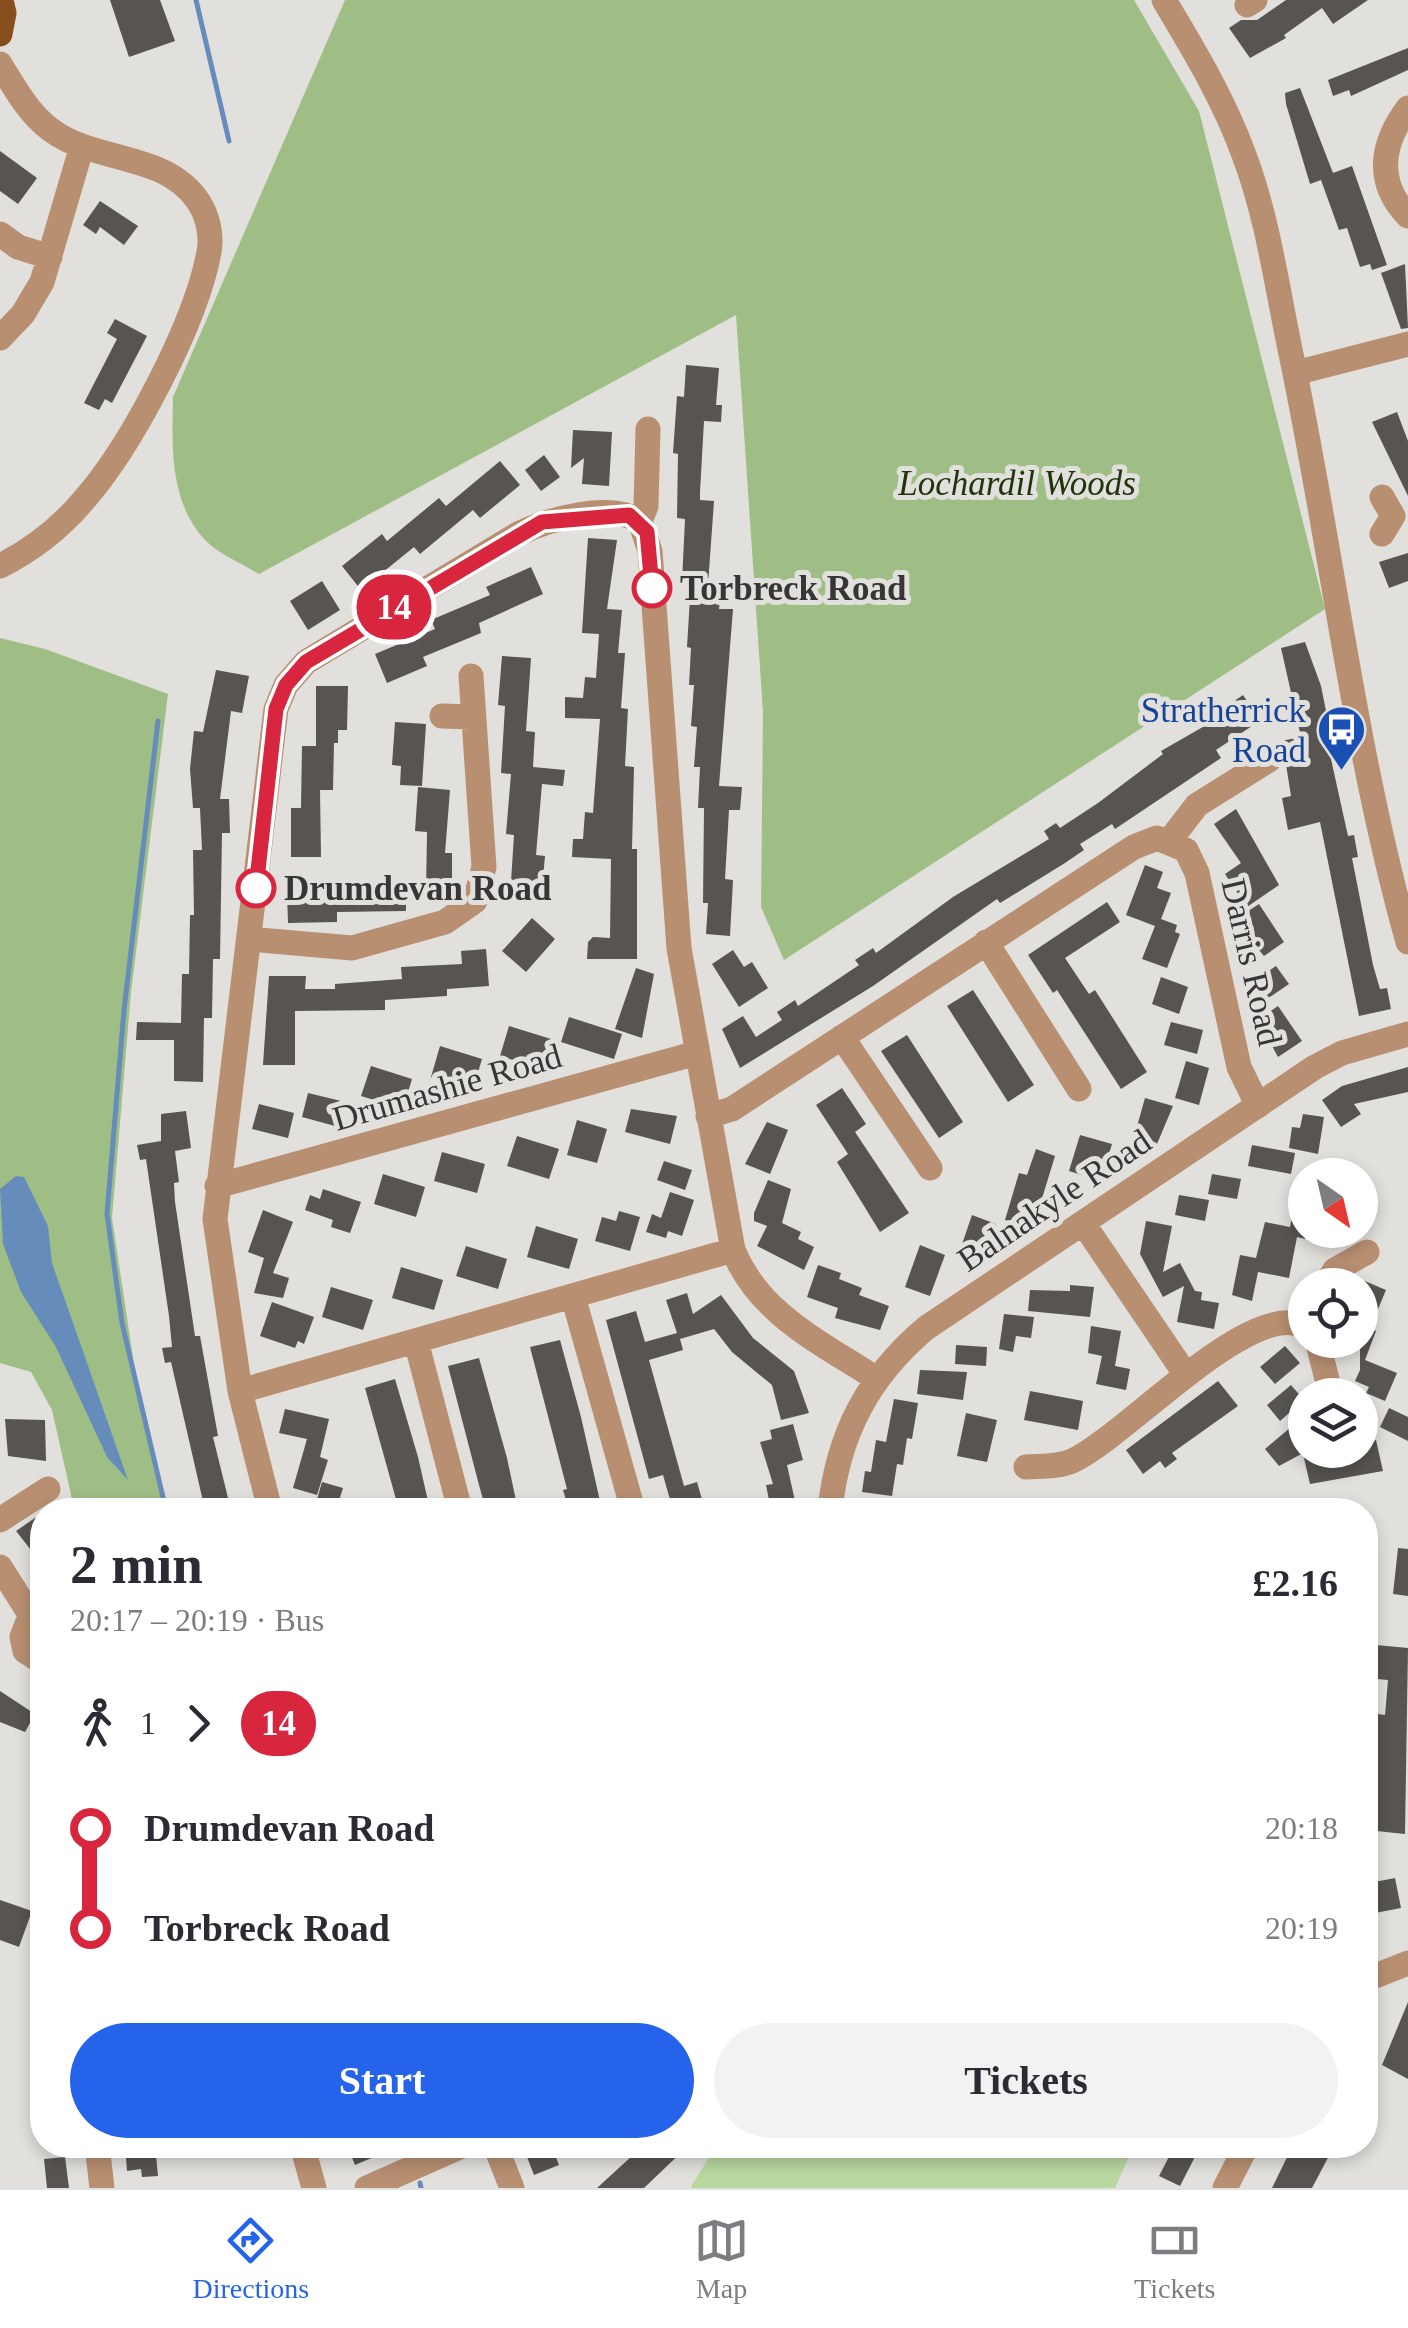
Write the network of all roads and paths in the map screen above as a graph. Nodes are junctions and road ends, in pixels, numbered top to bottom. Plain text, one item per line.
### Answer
1 (2, 0) edge
2 (1164, 0) edge
3 (0, 34) edge
4 (0, 64) edge
5 (1408, 108) edge
6 (82, 146) junction
7 (1408, 216) edge
8 (0, 234) edge
9 (50, 257) junction
10 (0, 338) edge
11 (1408, 344) edge
12 (1295, 373) junction
13 (648, 430) dead end
14 (640, 522) junction
15 (0, 566) edge
16 (471, 676) dead end
17 (442, 716) dead end
18 (472, 716) junction
19 (1262, 772) dead end
20 (1170, 840) junction
21 (250, 940) junction
22 (986, 942) junction
23 (1408, 942) edge
24 (1408, 1034) edge
25 (842, 1036) junction
26 (696, 1053) junction
27 (1077, 1069) dead end
28 (1258, 1106) junction
29 (708, 1116) junction
30 (916, 1161) dead end
31 (217, 1186) junction
32 (1083, 1222) junction
33 (733, 1250) junction
34 (1367, 1253) dead end
35 (1338, 1268) edge
36 (572, 1296) junction
37 (1288, 1322) edge
38 (416, 1340) junction
39 (1186, 1376) junction
40 (875, 1378) junction
41 (240, 1391) junction
42 (1026, 1467) dead end
43 (48, 1488) dead end
44 (33, 1498) edge
45 (267, 1498) edge
46 (457, 1498) edge
47 (630, 1498) edge
48 (832, 1498) edge
49 (30, 1500) edge
50 (0, 1520) edge
51 (0, 1567) edge
52 (30, 1606) edge
53 (30, 1624) edge
54 (30, 1656) edge
55 (1408, 1963) edge
56 (1378, 1975) edge
57 (99, 2158) edge
58 (306, 2158) edge
59 (434, 2158) edge
60 (500, 2158) edge
61 (1241, 2158) edge
62 (102, 2188) edge
63 (314, 2188) edge
64 (366, 2188) edge
65 (512, 2188) edge
66 (1226, 2188) edge

1 - 3 main road
2 - 12 street
4 - 6 street
5 - 7 street
6 - 9 street
6 - 15 street
8 - 9 street
9 - 10 street
11 - 12 street
12 - 23 street
13 - 14 street
14 - 21 street
14 - 26 street
16 - 18 street
17 - 18 street
18 - 21 street
19 - 20 street
20 - 22 street
20 - 28 street, Darris Road
21 - 31 street
22 - 25 street
22 - 27 street
24 - 28 street, Balnakyle Road
25 - 29 street
25 - 30 street
26 - 29 street
26 - 31 street, Drumashie Road
28 - 32 street, Balnakyle Road
29 - 33 street
31 - 41 street
32 - 39 street
32 - 40 street, Balnakyle Road
33 - 36 street
33 - 40 street
34 - 35 street
36 - 38 street
36 - 47 street
37 - 39 street
38 - 41 street
38 - 46 street
39 - 42 street
40 - 48 street, Balnakyle Road
41 - 45 street
43 - 44 street
49 - 50 street
51 - 52 street
53 - 54 street
55 - 56 street
57 - 62 street
58 - 63 street
59 - 64 street
60 - 65 street
61 - 66 street

